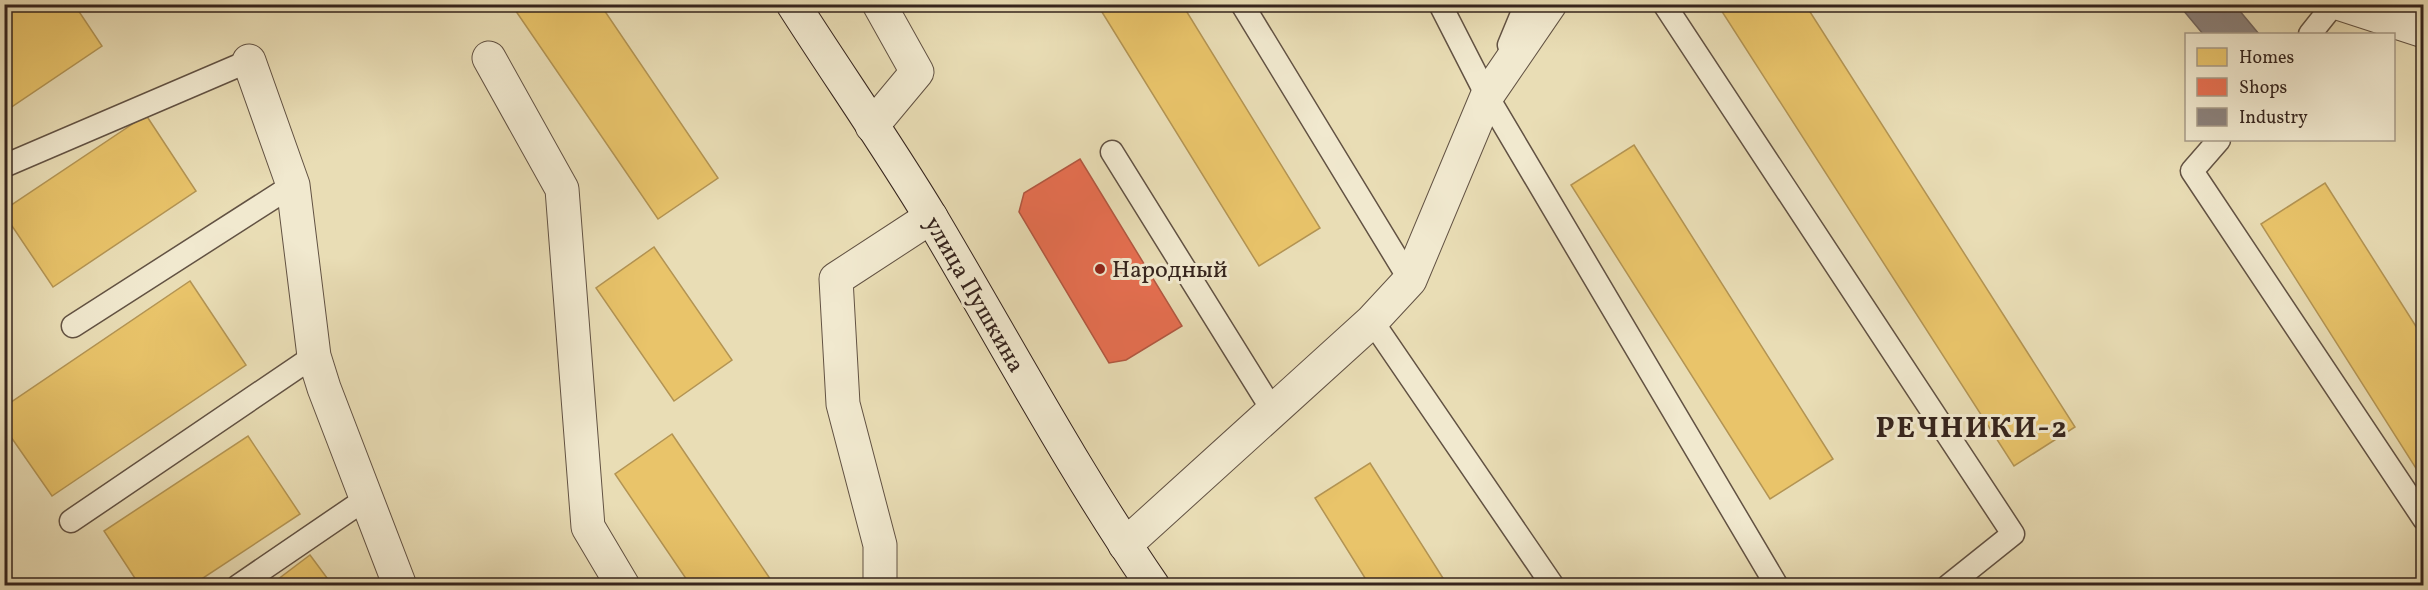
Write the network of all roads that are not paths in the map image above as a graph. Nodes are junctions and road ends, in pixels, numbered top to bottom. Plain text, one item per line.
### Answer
1 (793, 4) edge
2 (879, 4) edge
3 (1242, 4) edge
4 (1440, 4) edge
5 (1526, 4) edge
6 (1550, 4) edge
7 (1664, 4) edge
8 (2334, 4) edge
9 (2341, 4) edge
10 (2424, 31) edge
11 (2311, 33) edge
12 (489, 58) dead end
13 (249, 62) joint
14 (1487, 96) junction
15 (872, 126) junction
16 (2218, 141) edge
17 (1112, 152) dead end
18 (4, 166) edge
19 (293, 185) junction
20 (931, 217) junction
21 (1410, 280) junction
22 (1372, 321) junction
23 (73, 326) dead end
24 (314, 356) junction
25 (1273, 411) junction
26 (367, 498) junction
27 (2424, 519) edge
28 (71, 521) dead end
29 (1125, 545) junction
30 (238, 585) edge
31 (400, 585) edge
32 (623, 585) edge
33 (880, 585) edge
34 (1154, 585) edge
35 (1553, 585) edge
36 (1777, 585) edge
37 (1948, 585) edge

1 - 15 street, улица Пушкина
2 - 15 street
3 - 21 lane
4 - 14 lane
5 - 14 lane
6 - 14 street
7 - 37 lane
8 - 11 lane
9 - 10 street
12 - 32 street
13 - 18 lane
13 - 19 street
14 - 21 street
14 - 36 lane
15 - 20 street, улица Пушкина
16 - 27 lane
17 - 25 lane
19 - 23 lane
19 - 24 street
20 - 29 street, улица Пушкина
20 - 33 street
21 - 22 street
22 - 25 street
22 - 35 lane
24 - 26 street
24 - 28 lane
25 - 29 street
26 - 30 lane
26 - 31 street
29 - 34 street, улица Пушкина

